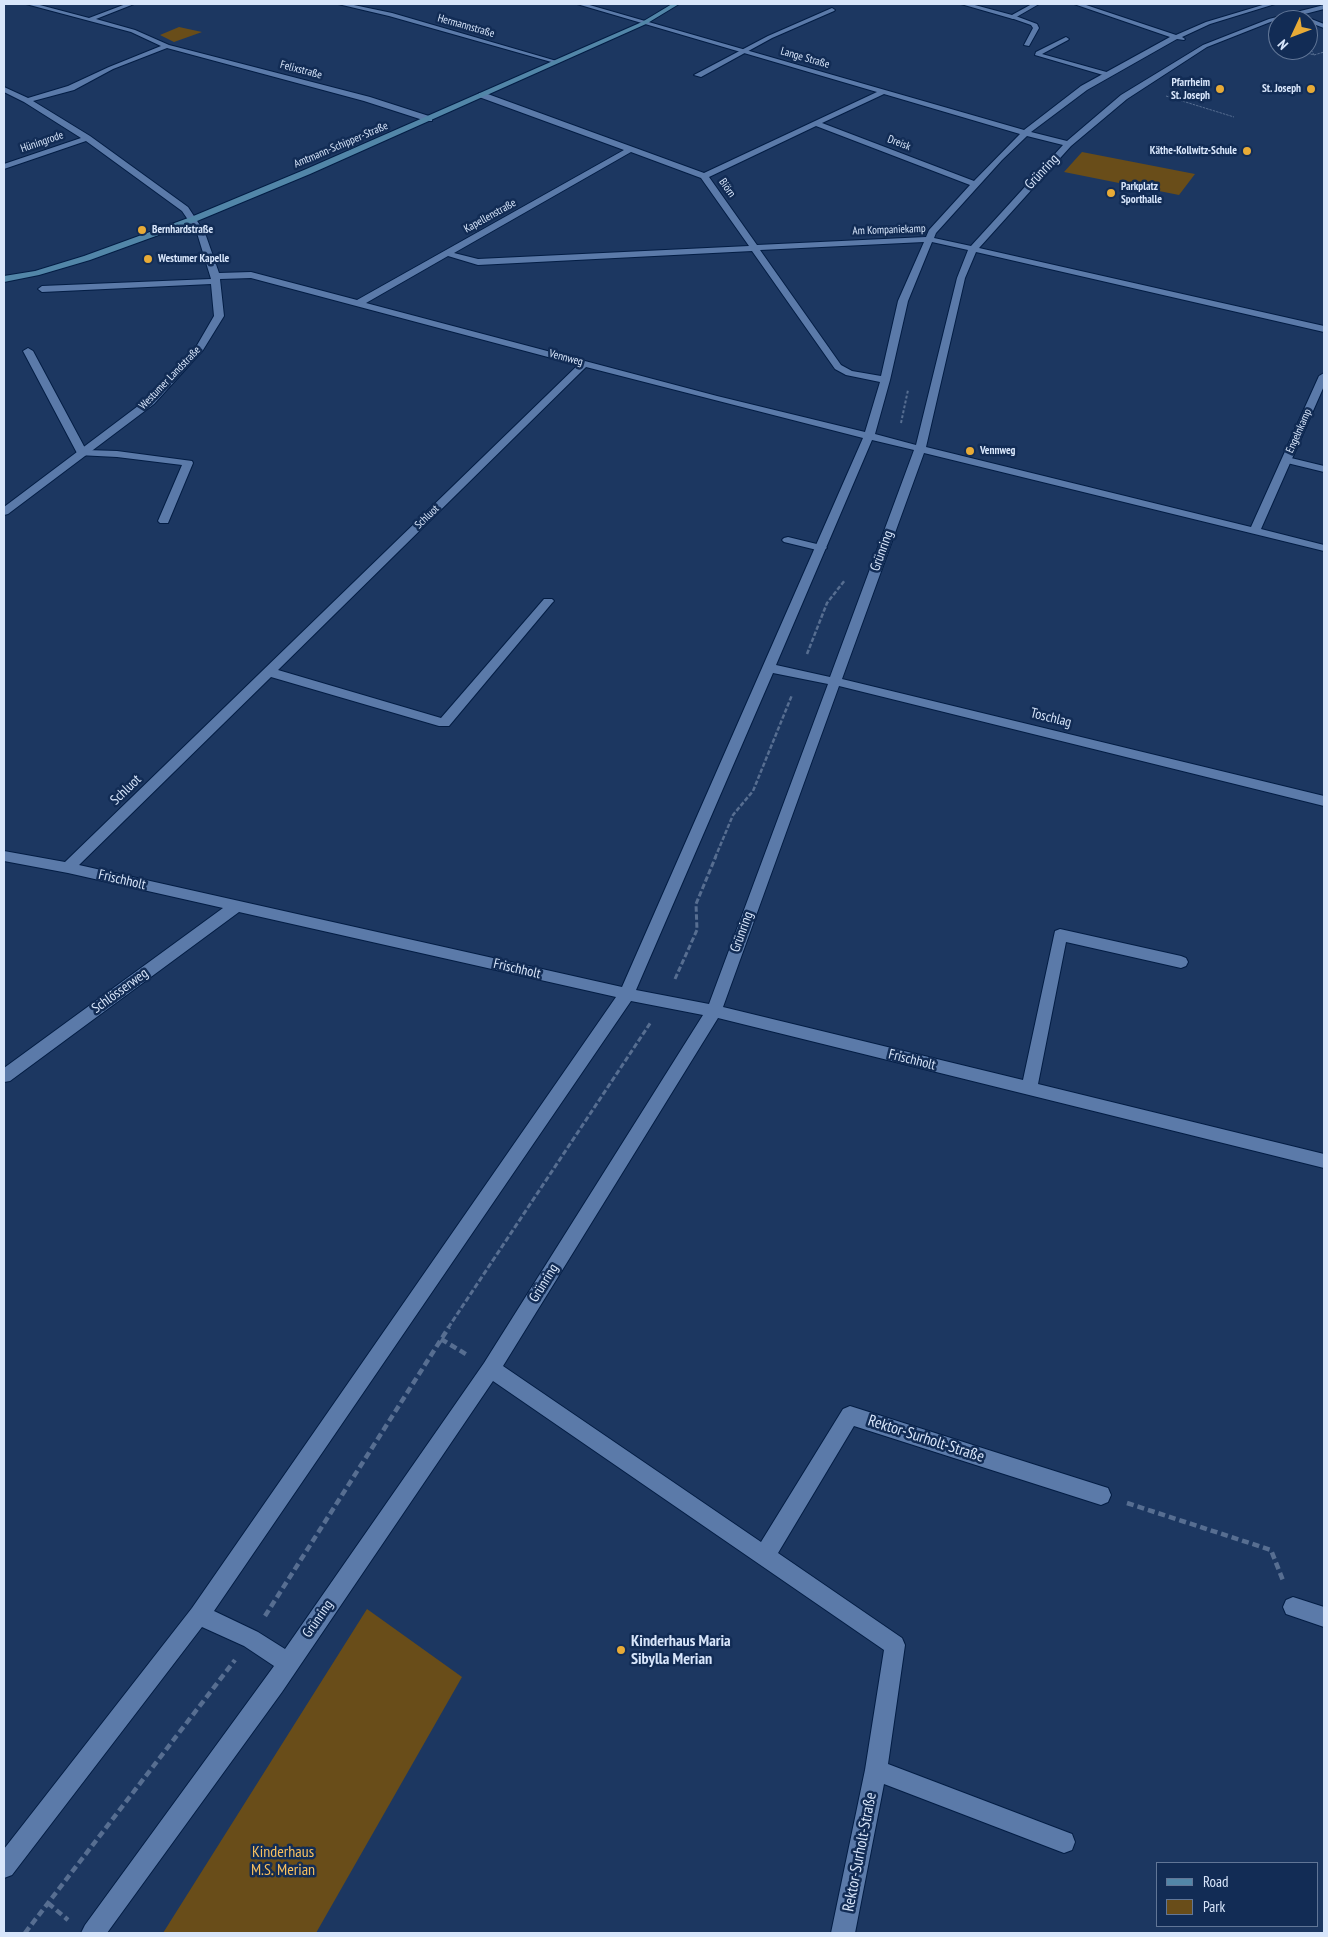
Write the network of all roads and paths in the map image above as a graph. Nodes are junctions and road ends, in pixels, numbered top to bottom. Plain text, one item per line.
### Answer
1 (29, 4) edge
2 (131, 4) edge
3 (341, 4) edge
4 (580, 4) edge
5 (676, 4) edge
6 (964, 4) edge
7 (1036, 4) edge
8 (1077, 4) edge
9 (1270, 4) edge
10 (1324, 7) edge
11 (832, 10) dead end
12 (1284, 10) edge
13 (1311, 10) edge
14 (1013, 16) junction
15 (89, 20) junction
16 (1268, 21) edge
17 (644, 23) junction
18 (1176, 37) junction
19 (1066, 39) dead end
20 (167, 46) junction
21 (1027, 46) dead end
22 (1205, 46) junction
23 (744, 52) junction
24 (557, 62) junction
25 (698, 74) dead end
26 (1108, 75) junction
27 (1140, 87) junction
28 (4, 89) edge
29 (883, 92) junction
30 (482, 95) junction
31 (27, 100) junction
32 (1234, 117) dead end
33 (429, 119) junction
34 (815, 123) junction
35 (1025, 133) junction
36 (87, 138) junction
37 (1068, 144) junction
38 (632, 149) junction
39 (4, 167) edge
40 (704, 176) junction
41 (976, 184) junction
42 (194, 219) junction
43 (929, 239) junction
44 (754, 247) junction
45 (973, 249) junction
46 (446, 253) junction
47 (216, 278) junction
48 (4, 280) edge
49 (42, 289) dead end
50 (360, 302) junction
51 (1324, 328) edge
52 (28, 351) dead end
53 (586, 363) junction
54 (1324, 376) edge
55 (885, 380) junction
56 (869, 436) junction
57 (920, 448) junction
58 (82, 453) junction
59 (1287, 460) junction
60 (1324, 469) edge
61 (4, 512) edge
62 (164, 521) dead end
63 (1255, 531) junction
64 (788, 540) dead end
65 (821, 548) junction
66 (1324, 548) edge
67 (548, 601) dead end
68 (769, 668) junction
69 (269, 672) junction
70 (834, 681) junction
71 (1324, 800) edge
72 (4, 856) edge
73 (68, 868) junction
74 (237, 906) junction
75 (1181, 962) dead end
76 (626, 994) junction
77 (714, 1011) junction
78 (4, 1076) edge
79 (1029, 1090) junction
80 (1324, 1161) edge
81 (491, 1369) junction
82 (1101, 1495) joint
83 (765, 1555) junction
84 (1293, 1607) joint
85 (199, 1615) junction
86 (1324, 1617) edge
87 (288, 1663) junction
88 (876, 1770) junction
89 (1064, 1842) dead end
90 (4, 1867) edge
91 (93, 1933) edge
92 (843, 1933) edge

1 - 15 street, Felixstraße
2 - 15 street
3 - 24 street, Hermannstraße
4 - 17 street, Lange Straße
5 - 17 street, Amtmann-Schipper-Straße
6 - 14 street
7 - 14 street
8 - 18 street
9 - 12 street
9 - 18 street
10 - 13 street, Grünring
11 - 23 street
14 - 21 street
15 - 20 street, Felixstraße
16 - 22 street, Grünring
17 - 23 street, Lange Straße
17 - 24 street, Amtmann-Schipper-Straße
18 - 22 street
18 - 26 street
19 - 26 street
20 - 31 street
20 - 33 street, Felixstraße
22 - 27 street, Grünring
23 - 25 street
23 - 29 street, Lange Straße
24 - 30 street, Amtmann-Schipper-Straße
26 - 35 street
27 - 32 path
27 - 37 street, Grünring
28 - 31 street
29 - 34 street
29 - 35 street, Lange Straße
30 - 33 street, Amtmann-Schipper-Straße
30 - 38 street, Biörn
31 - 36 street
33 - 42 street, Amtmann-Schipper-Straße
34 - 40 street
34 - 41 street, Dreisk
35 - 37 street, Grünring
35 - 41 street
36 - 39 street, Hüningrode
36 - 42 street
37 - 45 street, Grünring
38 - 40 street, Biörn
38 - 46 street, Kapellenstraße
40 - 44 street, Biörn
41 - 43 street
42 - 47 street, Westumer Landstraße
42 - 48 street, Amtmann-Schipper-Straße
43 - 44 street, Am Kompaniekamp
43 - 45 street, Am Kompaniekamp
43 - 55 street
44 - 46 street, Am Kompaniekamp
44 - 55 street, Biörn
45 - 51 street, Am Kompaniekamp
45 - 57 street, Grünring
46 - 50 street, Kapellenstraße
47 - 49 street
47 - 50 street, Vennweg
47 - 58 street, Westumer Landstraße
50 - 53 street, Vennweg
52 - 58 street
53 - 56 street, Vennweg
53 - 69 street, Schluot
54 - 59 street, Engelnkamp
55 - 56 street
56 - 57 street, Vennweg
56 - 65 street
57 - 63 street, Vennweg
57 - 70 street, Grünring
58 - 61 street, Westumer Landstraße
58 - 62 street
59 - 60 street, Engelnkamp
59 - 63 street, Engelnkamp
63 - 66 street, Vennweg
64 - 65 street
65 - 68 street
67 - 69 street
68 - 70 street, Toschlag
68 - 76 street
69 - 73 street, Schluot
70 - 71 street, Toschlag
70 - 77 street, Grünring
72 - 73 street, Frischholt
73 - 74 street, Frischholt
74 - 76 street, Frischholt
74 - 78 street, Schlösserweg
75 - 79 street
76 - 77 street, Frischholt
76 - 85 street
77 - 79 street, Frischholt
77 - 81 street, Grünring
79 - 80 street, Frischholt
81 - 83 street, Rektor-Surholt-Straße
81 - 87 street, Grünring
82 - 83 street, Rektor-Surholt-Straße
82 - 84 path
83 - 88 street, Rektor-Surholt-Straße
84 - 86 street
85 - 87 street
85 - 90 street
87 - 91 street, Grünring
88 - 89 street
88 - 92 street, Rektor-Surholt-Straße

